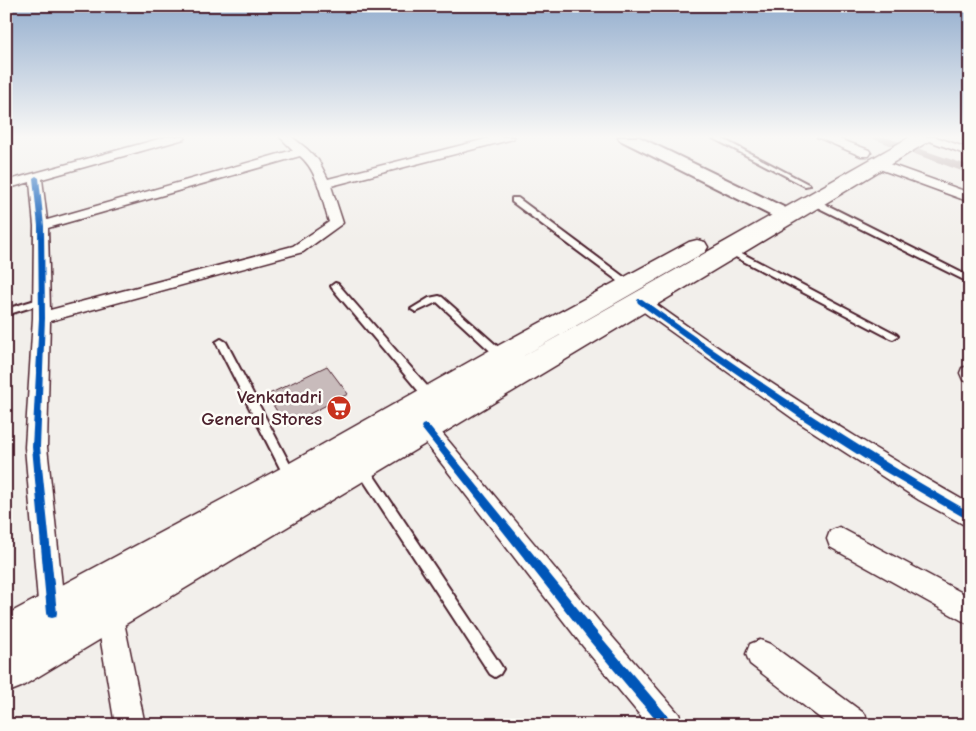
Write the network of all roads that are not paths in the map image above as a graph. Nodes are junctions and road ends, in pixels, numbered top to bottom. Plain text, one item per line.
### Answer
1 (60, 171) edge
2 (233, 171) edge
3 (318, 171) edge
4 (375, 171) edge
5 (712, 171) edge
6 (721, 171) edge
7 (754, 171) edge
8 (846, 171) edge
9 (919, 171) edge
10 (36, 178) junction
11 (324, 184) junction
12 (6, 185) edge
13 (970, 198) edge
14 (515, 200) dead end
15 (792, 203) junction
16 (41, 226) junction
17 (729, 250) junction
18 (970, 280) edge
19 (335, 286) dead end
20 (635, 293) junction
21 (416, 309) dead end
22 (42, 310) junction
23 (6, 312) edge
24 (893, 336) dead end
25 (221, 342) dead end
26 (502, 356) junction
27 (430, 398) junction
28 (425, 427) junction
29 (360, 465) junction
30 (291, 479) junction
31 (970, 518) edge
32 (839, 539) dead end
33 (109, 612) junction
34 (970, 612) edge
35 (52, 613) junction
36 (6, 637) edge
37 (760, 654) dead end
38 (495, 669) dead end
39 (6, 672) edge
40 (130, 725) edge
41 (668, 725) edge
42 (854, 725) edge

1 - 10 street
2 - 16 street
3 - 11 street
4 - 11 street
5 - 15 street
6 - 15 street
7 - 15 lane
8 - 15 highway
9 - 13 street
10 - 12 street
10 - 16 street
11 - 22 street
14 - 20 lane
15 - 17 highway
15 - 18 lane
15 - 20 highway
16 - 22 street
17 - 20 highway
17 - 24 lane
19 - 27 lane
20 - 26 highway
20 - 28 highway
20 - 31 street
21 - 26 lane
22 - 23 lane
22 - 35 street
25 - 30 lane
26 - 27 highway
27 - 30 highway
28 - 29 highway
28 - 41 street
29 - 33 highway
29 - 38 lane
30 - 35 highway
32 - 34 street
33 - 39 highway
33 - 40 street
35 - 36 highway
37 - 42 street

